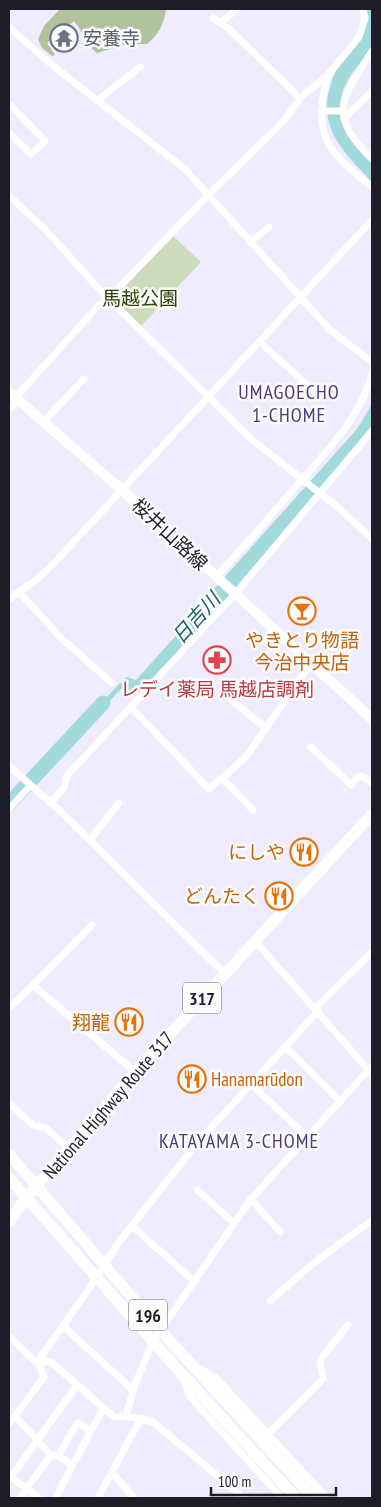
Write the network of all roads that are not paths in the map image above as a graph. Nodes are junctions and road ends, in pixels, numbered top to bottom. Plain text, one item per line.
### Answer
1 (237, 9) edge
2 (362, 9) edge
3 (213, 18) dead end
4 (220, 23) junction
5 (9, 27) edge
6 (372, 51) edge
7 (140, 67) dead end
8 (328, 75) junction
9 (372, 91) edge
10 (300, 98) junction
11 (98, 100) junction
12 (10, 106) edge
13 (321, 111) junction
14 (343, 111) junction
15 (344, 119) junction
16 (9, 133) edge
17 (372, 159) edge
18 (372, 187) edge
19 (208, 194) junction
20 (9, 196) edge
21 (372, 220) edge
22 (269, 226) dead end
23 (250, 242) junction
24 (109, 298) junction
25 (300, 299) junction
26 (260, 342) junction
27 (372, 362) edge
28 (372, 373) edge
29 (84, 380) dead end
30 (319, 396) dead end
31 (14, 397) edge
32 (209, 398) junction
33 (9, 409) edge
34 (43, 422) junction
35 (372, 431) edge
36 (303, 479) junction
37 (122, 490) junction
38 (320, 493) junction
39 (372, 539) edge
40 (217, 578) junction
41 (19, 592) junction
42 (235, 594) junction
43 (9, 599) edge
44 (200, 603) dead end
45 (215, 615) junction
46 (311, 663) junction
47 (112, 683) dead end
48 (231, 700) dead end
49 (131, 707) junction
50 (372, 719) edge
51 (266, 728) junction
52 (312, 746) dead end
53 (9, 766) edge
54 (222, 778) junction
55 (372, 783) edge
56 (27, 784) junction
57 (50, 803) junction
58 (119, 803) dead end
59 (9, 809) edge
60 (254, 810) dead end
61 (372, 814) edge
62 (90, 840) junction
63 (92, 925) dead end
64 (255, 941) junction
65 (372, 952) edge
66 (224, 973) junction
67 (33, 985) junction
68 (9, 1008) edge
69 (317, 1010) junction
70 (286, 1046) junction
71 (371, 1070) edge
72 (135, 1072) junction
73 (251, 1084) junction
74 (340, 1101) junction
75 (9, 1103) edge
76 (307, 1137) junction
77 (69, 1149) junction
78 (9, 1154) edge
79 (9, 1178) edge
80 (38, 1186) junction
81 (197, 1190) dead end
82 (26, 1198) junction
83 (251, 1200) junction
84 (372, 1220) edge
85 (9, 1222) edge
86 (234, 1223) junction
87 (132, 1226) junction
88 (280, 1232) dead end
89 (105, 1264) junction
90 (97, 1276) junction
91 (194, 1281) junction
92 (270, 1301) dead end
93 (348, 1324) dead end
94 (63, 1326) junction
95 (160, 1330) junction
96 (9, 1336) edge
97 (153, 1341) junction
98 (38, 1360) junction
99 (191, 1364) junction
100 (181, 1373) junction
101 (77, 1385) junction
102 (132, 1390) junction
103 (104, 1408) junction
104 (15, 1416) junction
105 (126, 1416) junction
106 (141, 1418) junction
107 (9, 1424) edge
108 (91, 1430) junction
109 (268, 1434) junction
110 (37, 1440) junction
111 (54, 1455) junction
112 (73, 1465) junction
113 (112, 1472) junction
114 (27, 1488) junction
115 (20, 1498) edge
116 (39, 1498) edge
117 (56, 1498) edge
118 (98, 1498) edge
119 (134, 1498) edge
120 (244, 1498) edge
121 (282, 1498) edge
122 (296, 1498) edge
123 (314, 1498) edge
124 (326, 1498) edge

1 - 4 street
2 - 8 street
3 - 4 street
4 - 10 street
5 - 11 street
6 - 14 street
7 - 11 street
8 - 10 street
8 - 13 street
9 - 15 street
10 - 19 street
11 - 19 street
12 - 16 street
13 - 14 street
13 - 18 street
14 - 15 street
15 - 17 street
19 - 23 street
19 - 24 street
20 - 24 street
21 - 25 street
22 - 23 street
23 - 25 street
24 - 31 street
24 - 32 street
25 - 26 street
25 - 27 street
26 - 30 street
26 - 32 street
28 - 36 street
29 - 34 street
31 - 33 street
31 - 34 main road, 桜井山路線
32 - 36 street
32 - 37 street
34 - 37 main road, 桜井山路線
35 - 38 street
36 - 38 street
36 - 40 street
37 - 40 main road, 桜井山路線
37 - 41 street
38 - 39 street
38 - 42 street
40 - 42 main road, 桜井山路線
41 - 43 street
41 - 47 street
42 - 45 street
42 - 46 main road, 桜井山路線
44 - 45 street
45 - 49 street
46 - 50 main road, 桜井山路線
46 - 51 street
48 - 51 street
49 - 54 street
49 - 57 street
51 - 54 street
52 - 55 street
53 - 56 street
54 - 60 street
56 - 57 street
56 - 59 street
57 - 62 street
58 - 62 street
61 - 64 highway, National Highway Route 317 / 317
62 - 66 street
63 - 67 street
64 - 66 highway, National Highway Route 317 / 317
64 - 69 street
65 - 69 street
66 - 72 highway, National Highway Route 317 / 317
67 - 68 street
67 - 72 street
69 - 70 street
69 - 71 street
70 - 73 street
70 - 74 street
71 - 74 street
72 - 77 highway, National Highway Route 317 / 317
73 - 76 street
73 - 87 street
74 - 76 street
75 - 77 street
76 - 83 street
77 - 80 highway, National Highway Route 317 / 317
78 - 80 highway, 196
79 - 82 highway, 196
80 - 82 highway, National Highway Route 317 / 317
80 - 89 highway, 196
81 - 86 street
82 - 85 highway, National Highway Route 317 / 317
82 - 90 highway, 196
83 - 86 street
83 - 88 street
84 - 92 street
86 - 91 street
87 - 89 street
87 - 91 street
89 - 90 street
89 - 95 highway, 196
90 - 94 street
90 - 97 highway, 196
91 - 95 street
93 - 109 street
94 - 98 street
94 - 102 street
95 - 97 street
95 - 99 highway, 196
96 - 98 street
97 - 100 highway, 196
97 - 102 street
98 - 101 street
98 - 104 street
99 - 109 street
99 - 123 highway, 196
100 - 121 street
100 - 122 highway, 196
101 - 103 street
101 - 110 street
102 - 105 street
103 - 105 street
103 - 108 street
104 - 107 street
104 - 110 street
105 - 106 street
106 - 113 street
106 - 120 street
108 - 111 street
108 - 112 street
109 - 124 street
110 - 111 street
110 - 114 street
111 - 112 street
111 - 114 street
112 - 117 street
113 - 118 street
113 - 119 street
114 - 115 street
114 - 116 street

